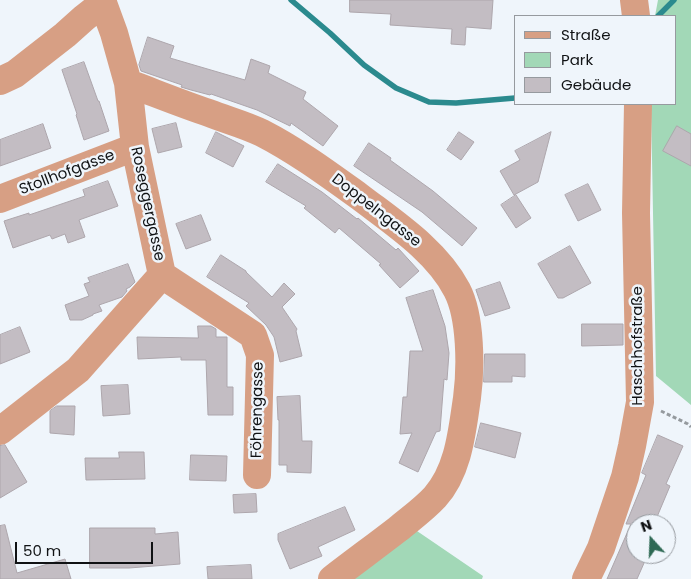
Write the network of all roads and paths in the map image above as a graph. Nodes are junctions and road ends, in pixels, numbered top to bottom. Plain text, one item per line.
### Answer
1 (634, 0) edge
2 (103, 1) edge
3 (636, 15) edge
4 (0, 81) edge
5 (128, 83) junction
6 (638, 105) edge
7 (135, 147) junction
8 (0, 199) edge
9 (162, 275) junction
10 (640, 402) junction
11 (691, 427) edge
12 (0, 431) edge
13 (257, 475) dead end
14 (332, 579) edge
15 (586, 579) edge

1 - 3 street
2 - 4 street
2 - 5 street, Roseggergasse
5 - 7 street, Roseggergasse
5 - 14 street, Doppelngasse
6 - 10 street, Haschhofstraße
7 - 8 street, Stollhofgasse
7 - 9 street, Roseggergasse
9 - 12 street, Roseggergasse
9 - 13 street, Föhrengasse
10 - 11 path
10 - 15 street, Haschhofstraße

